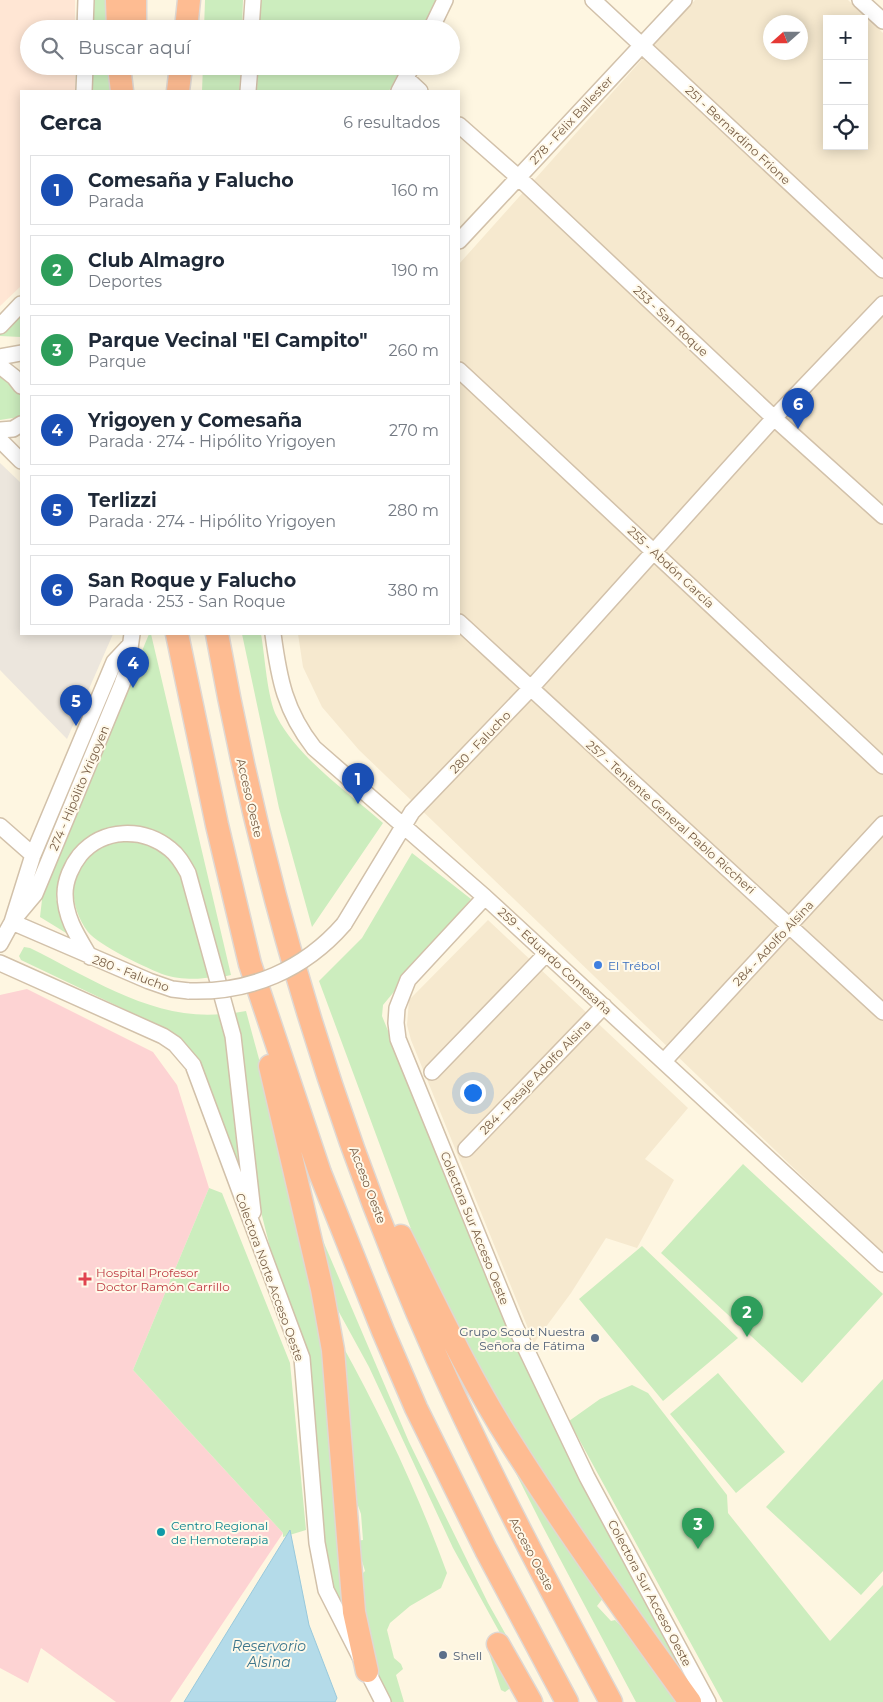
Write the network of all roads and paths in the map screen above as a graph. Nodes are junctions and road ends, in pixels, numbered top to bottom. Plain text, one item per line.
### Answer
1 (86, 0) edge
2 (117, 0) edge
3 (135, 0) edge
4 (174, 0) edge
5 (189, 0) edge
6 (253, 0) edge
7 (445, 0) edge
8 (593, 0) edge
9 (684, 0) edge
10 (860, 0) edge
11 (85, 20) edge
12 (118, 20) edge
13 (135, 20) edge
14 (173, 20) edge
15 (187, 20) edge
16 (252, 20) edge
17 (435, 20) edge
18 (883, 21) edge
19 (642, 46) junction
20 (85, 75) edge
21 (120, 75) edge
22 (134, 75) edge
23 (174, 75) edge
24 (180, 75) edge
25 (249, 75) edge
26 (406, 78) edge
27 (84, 90) edge
28 (122, 90) edge
29 (134, 90) edge
30 (174, 90) edge
31 (178, 90) edge
32 (248, 90) edge
33 (419, 90) edge
34 (460, 126) edge
35 (518, 177) junction
36 (460, 240) edge
37 (883, 270) edge
38 (883, 304) edge
39 (20, 305) edge
40 (0, 326) edge
41 (20, 353) edge
42 (0, 357) edge
43 (0, 366) edge
44 (460, 371) edge
45 (20, 385) edge
46 (774, 418) junction
47 (20, 425) edge
48 (0, 430) edge
49 (0, 440) edge
50 (20, 461) edge
51 (883, 516) edge
52 (654, 551) junction
53 (460, 623) edge
54 (177, 635) edge
55 (217, 635) edge
56 (273, 635) edge
57 (131, 640) edge
58 (531, 688) junction
59 (883, 766) edge
60 (404, 824) junction
61 (883, 824) edge
62 (0, 826) edge
63 (33, 855) junction
64 (485, 897) junction
65 (12, 922) junction
66 (790, 925) junction
67 (0, 944) edge
68 (546, 954) junction
69 (90, 957) junction
70 (0, 963) edge
71 (250, 964) junction
72 (604, 1006) junction
73 (883, 1012) edge
74 (664, 1061) junction
75 (432, 1072) dead end
76 (342, 1116) junction
77 (466, 1149) dead end
78 (256, 1238) junction
79 (883, 1264) edge
80 (498, 1644) dead end
81 (366, 1671) junction
82 (383, 1702) edge
83 (531, 1702) edge
84 (567, 1702) edge
85 (611, 1702) edge
86 (690, 1702) edge
87 (708, 1702) edge

1 - 11 street
2 - 12 highway
3 - 13 highway
4 - 14 highway
5 - 15 highway
6 - 16 street
7 - 17 street
8 - 19 street, 251 - Bernardino Frione
9 - 19 street, 278 - Félix Ballester
10 - 18 street
19 - 35 street, 278 - Félix Ballester
19 - 37 street, 251 - Bernardino Frione
20 - 27 street
21 - 28 highway
22 - 29 highway
23 - 30 highway
24 - 31 highway
25 - 32 street
26 - 33 street
34 - 35 street, 253 - San Roque
35 - 36 street, 278 - Félix Ballester
35 - 46 street, 253 - San Roque
38 - 46 street, 280 - Falucho
39 - 40 street
41 - 42 street
43 - 45 street
44 - 52 street, 255 - Abdón García
46 - 51 street, 253 - San Roque
46 - 52 street, 280 - Falucho
47 - 48 street
49 - 50 street
52 - 58 street, 280 - Falucho
52 - 59 street, 255 - Abdón García
53 - 58 street, 257 - Teniente General Pablo Riccheri
54 - 71 highway
55 - 76 highway, Acceso Oeste
56 - 60 street, 259 - Eduardo Comesaña
57 - 63 street, 274 - Hipólito Yrigoyen
57 - 65 street, 274 - Hipólito Yrigoyen
58 - 60 street, 280 - Falucho
58 - 66 street, 257 - Teniente General Pablo Riccheri
60 - 64 street, 259 - Eduardo Comesaña
60 - 69 street, 280 - Falucho, bridge
61 - 66 street, 284 - Adolfo Alsina
62 - 63 street
63 - 65 street, 274 - Hipólito Yrigoyen
64 - 68 street, 259 - Eduardo Comesaña
64 - 87 street, Colectora Sur Acceso Oeste
65 - 67 street, 274 - Hipólito Yrigoyen
65 - 69 street, 280 - Falucho
66 - 73 street, 257 - Teniente General Pablo Riccheri
66 - 74 street, 284 - Adolfo Alsina
68 - 72 street, 259 - Eduardo Comesaña
68 - 75 street
69 - 78 street
70 - 78 street, Colectora Norte Acceso Oeste
71 - 81 highway
71 - 84 highway
72 - 74 street, 259 - Eduardo Comesaña
72 - 77 street, 284 - Pasaje Adolfo Alsina
74 - 79 street, 259 - Eduardo Comesaña
76 - 85 highway, Acceso Oeste
76 - 86 highway
78 - 81 street, Colectora Norte Acceso Oeste
80 - 83 highway
81 - 82 street, Colectora Norte Acceso Oeste

